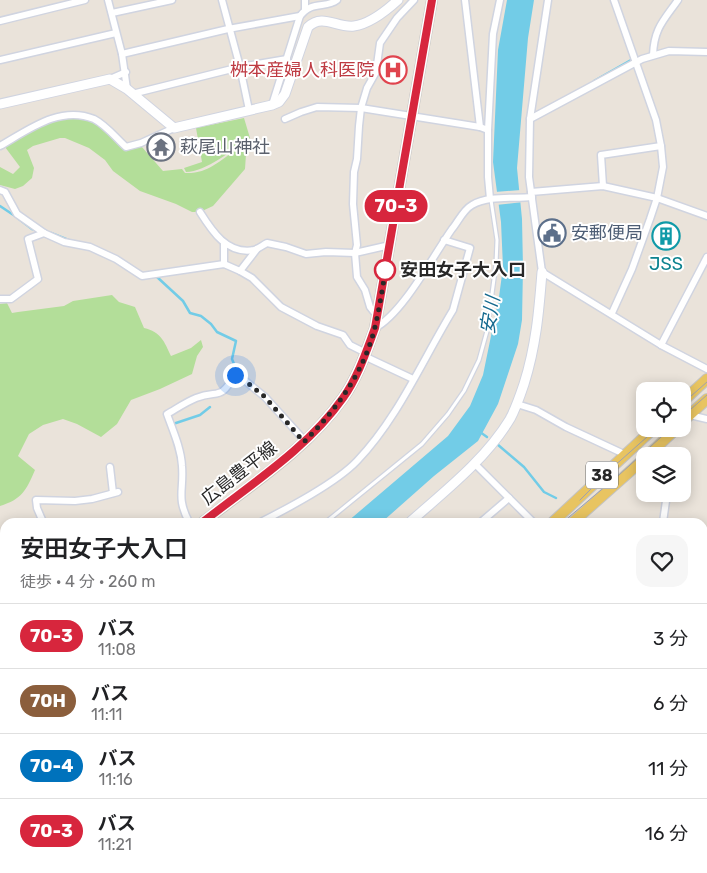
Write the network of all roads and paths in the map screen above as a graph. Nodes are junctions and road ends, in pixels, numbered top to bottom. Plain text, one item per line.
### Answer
1 (84, 0) edge
2 (108, 0) edge
3 (172, 0) edge
4 (222, 0) edge
5 (305, 0) edge
6 (338, 0) edge
7 (398, 0) edge
8 (414, 0) edge
9 (432, 0) edge
10 (465, 0) edge
11 (500, 0) edge
12 (548, 0) edge
13 (614, 0) edge
14 (678, 0) edge
15 (112, 13) junction
16 (302, 13) junction
17 (0, 20) edge
18 (228, 29) junction
19 (116, 33) junction
20 (707, 52) edge
21 (122, 54) junction
22 (653, 55) junction
23 (287, 59) junction
24 (0, 60) edge
25 (636, 61) junction
26 (240, 68) junction
27 (126, 72) junction
28 (110, 79) junction
29 (130, 92) junction
30 (0, 104) edge
31 (272, 105) junction
32 (362, 108) junction
33 (249, 110) junction
34 (412, 116) junction
35 (286, 119) dead end
36 (530, 119) junction
37 (480, 127) junction
38 (174, 128) junction
39 (488, 130) junction
40 (0, 145) edge
41 (662, 146) junction
42 (603, 186) junction
43 (0, 190) edge
44 (531, 196) junction
45 (658, 198) junction
46 (493, 199) junction
47 (200, 212) dead end
48 (707, 216) edge
49 (44, 233) junction
50 (444, 240) junction
51 (224, 243) junction
52 (390, 245) junction
53 (258, 248) junction
54 (355, 253) junction
55 (707, 257) edge
56 (224, 264) junction
57 (240, 270) junction
58 (542, 272) junction
59 (0, 299) edge
60 (612, 314) junction
61 (377, 316) junction
62 (375, 328) junction
63 (661, 345) junction
64 (365, 355) junction
65 (707, 369) edge
66 (413, 378) junction
67 (707, 379) edge
68 (691, 394) edge
69 (707, 399) edge
70 (518, 404) junction
71 (691, 414) edge
72 (691, 419) edge
73 (707, 419) edge
74 (643, 437) edge
75 (668, 437) edge
76 (304, 442) junction
77 (657, 447) edge
78 (624, 454) junction
79 (475, 464) junction
80 (110, 467) dead end
81 (636, 467) edge
82 (509, 498) junction
83 (666, 502) edge
84 (41, 518) edge
85 (188, 518) edge
86 (208, 518) edge
87 (268, 518) edge
88 (331, 518) edge
89 (414, 518) edge
90 (486, 518) edge
91 (529, 518) edge
92 (557, 518) edge
93 (578, 518) edge
94 (664, 518) edge

1 - 17 street
2 - 15 street
3 - 15 street
4 - 18 street
5 - 16 street
6 - 16 street
7 - 31 street
8 - 32 street
9 - 34 main road, 広島豊平線
10 - 37 street
11 - 39 street
12 - 36 street
13 - 25 street
14 - 22 street
15 - 19 street
16 - 18 street
16 - 23 street
18 - 21 street
18 - 26 street
19 - 21 street
19 - 24 street
20 - 22 street
21 - 27 street
22 - 25 street
23 - 26 street
23 - 31 street
25 - 36 street
25 - 41 street
26 - 29 street
26 - 33 street
27 - 28 street
27 - 29 street
28 - 29 street
28 - 30 street
29 - 38 street
31 - 33 street
32 - 34 street
32 - 35 street
32 - 54 street
33 - 38 street
34 - 37 street
34 - 52 main road, 広島豊平線
36 - 44 street
37 - 39 street
38 - 40 street
39 - 46 street
41 - 42 street
41 - 45 street
42 - 44 street
42 - 45 street
43 - 49 street
44 - 46 street
44 - 58 street
45 - 48 street
45 - 60 street
46 - 50 street
46 - 88 lane
47 - 51 street
49 - 56 street
49 - 59 street
50 - 62 street
50 - 66 street
51 - 53 street
51 - 56 street
52 - 54 street
52 - 61 main road, 広島豊平線
53 - 54 street
53 - 57 street
54 - 61 street
55 - 63 street
56 - 57 street
57 - 64 street
58 - 60 street
58 - 70 street
60 - 63 street
61 - 62 main road, 広島豊平線
62 - 64 main road, 広島豊平線
63 - 65 street
64 - 66 street
64 - 76 main road, 広島豊平線
66 - 87 street
67 - 68 main road
69 - 71 main road
70 - 78 street
70 - 79 street
72 - 73 street
74 - 78 main road, 38
75 - 77 main road, 38
76 - 85 street
76 - 86 main road, 広島豊平線
78 - 92 main road, 38
79 - 82 street
79 - 89 street
80 - 84 street
81 - 93 main road, 38
82 - 90 street
82 - 91 street
83 - 94 street

